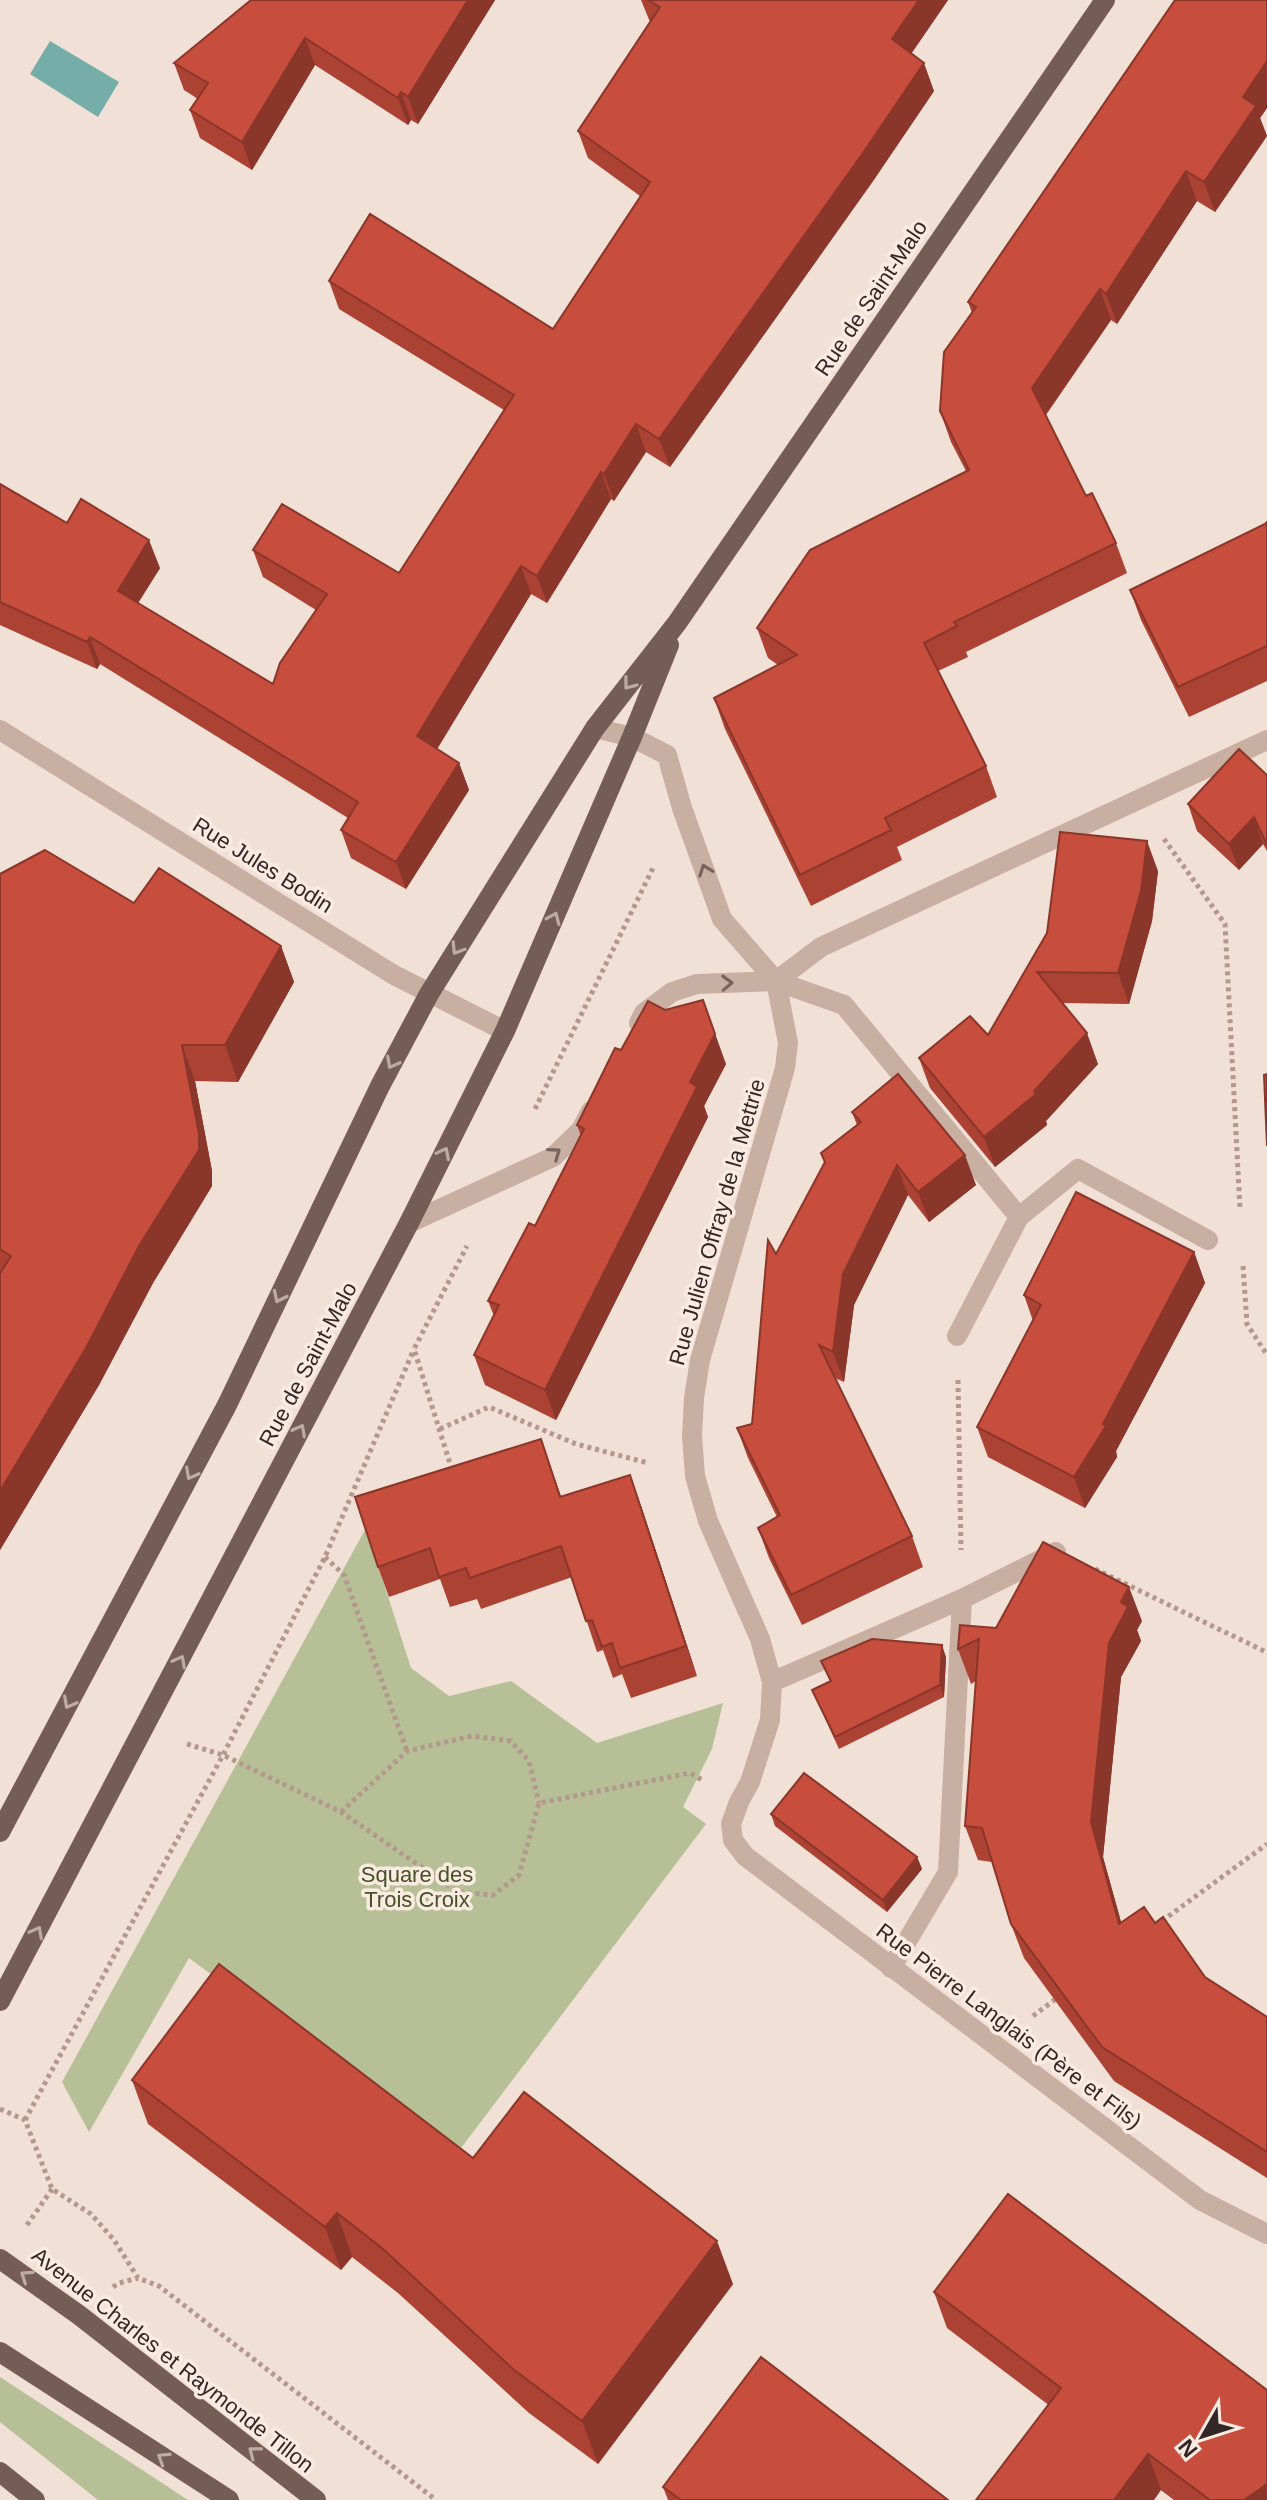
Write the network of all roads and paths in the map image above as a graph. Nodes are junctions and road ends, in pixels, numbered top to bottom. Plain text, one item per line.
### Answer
1 (1105, 0) edge
2 (677, 623) junction
3 (595, 728) junction
4 (0, 730) edge
5 (632, 737) junction
6 (1267, 740) edge
7 (1135, 799) junction
8 (776, 981) junction
9 (429, 994) junction
10 (505, 1031) junction
11 (630, 1039) edge
12 (602, 1091) edge
13 (1241, 1216) dead end
14 (1019, 1217) junction
15 (409, 1223) junction
16 (1208, 1240) dead end
17 (1243, 1262) dead end
18 (957, 1336) joint
19 (414, 1349) dead end
20 (1267, 1355) edge
21 (440, 1429) dead end
22 (695, 1476) junction
23 (1058, 1551) joint
24 (325, 1557) junction
25 (962, 1599) junction
26 (1267, 1651) edge
27 (1267, 1661) edge
28 (772, 1682) junction
29 (144, 1730) junction
30 (407, 1751) junction
31 (223, 1755) junction
32 (739, 1802) junction
33 (539, 1803) junction
34 (341, 1812) junction
35 (0, 1832) edge
36 (733, 1840) joint
37 (1267, 1844) edge
38 (1155, 1926) edge
39 (891, 1968) junction
40 (1068, 1990) edge
41 (0, 2001) edge
42 (993, 2045) junction
43 (0, 2109) edge
44 (25, 2120) junction
45 (1267, 2234) edge
46 (0, 2259) edge
47 (0, 2352) edge
48 (0, 2472) edge
49 (35, 2500) edge
50 (229, 2500) edge
51 (316, 2500) edge
52 (436, 2500) edge

1 - 2 main road, Rue de Saint-Malo
2 -> 3 main road, Rue de Saint-Malo
2 - 5 main road, Rue de Saint-Malo
3 - 5 street
3 -> 9 main road, Rue de Saint-Malo
4 - 9 street, Rue Jules Bodin
8 -> 5 street
10 -> 5 main road, Rue de Saint-Malo
6 - 7 street
7 - 8 street
7 - 13 path
11 -> 8 street
8 - 14 street
8 - 22 street, Rue Julien Offray de la Mettrie
9 - 10 street, Rue Jules Bodin
9 -> 35 main road, Rue de Saint-Malo
15 -> 10 main road, Rue de Saint-Malo
15 -> 12 street
14 - 16 street
14 - 18 street
29 -> 15 main road, Rue de Saint-Malo
17 - 20 path
18 - 25 path
19 - 24 path
21 - 22 path
22 - 28 street, Rue Julien Offray de la Mettrie
23 - 25 street
23 - 26 path
24 - 30 path
24 - 31 path
25 - 28 street
25 - 39 street
26 - 27 path
28 - 32 street, Rue Julien Offray de la Mettrie
29 - 31 path
41 -> 29 main road, Rue de Saint-Malo
30 - 33 path
30 - 34 path
31 - 34 path
31 - 44 path
32 - 33 path
32 - 36 street, Rue Julien Offray de la Mettrie
33 - 34 path
36 - 39 street, Rue Pierre Langlais (Père et Fils)
37 - 38 path
39 - 42 street, Rue Pierre Langlais (Père et Fils)
40 - 42 path
42 - 45 street, Rue Pierre Langlais (Père et Fils)
43 - 44 path
44 - 52 path
51 -> 46 main road, Avenue Charles et Raymonde Tillon
50 -> 47 main road
48 - 49 main road

